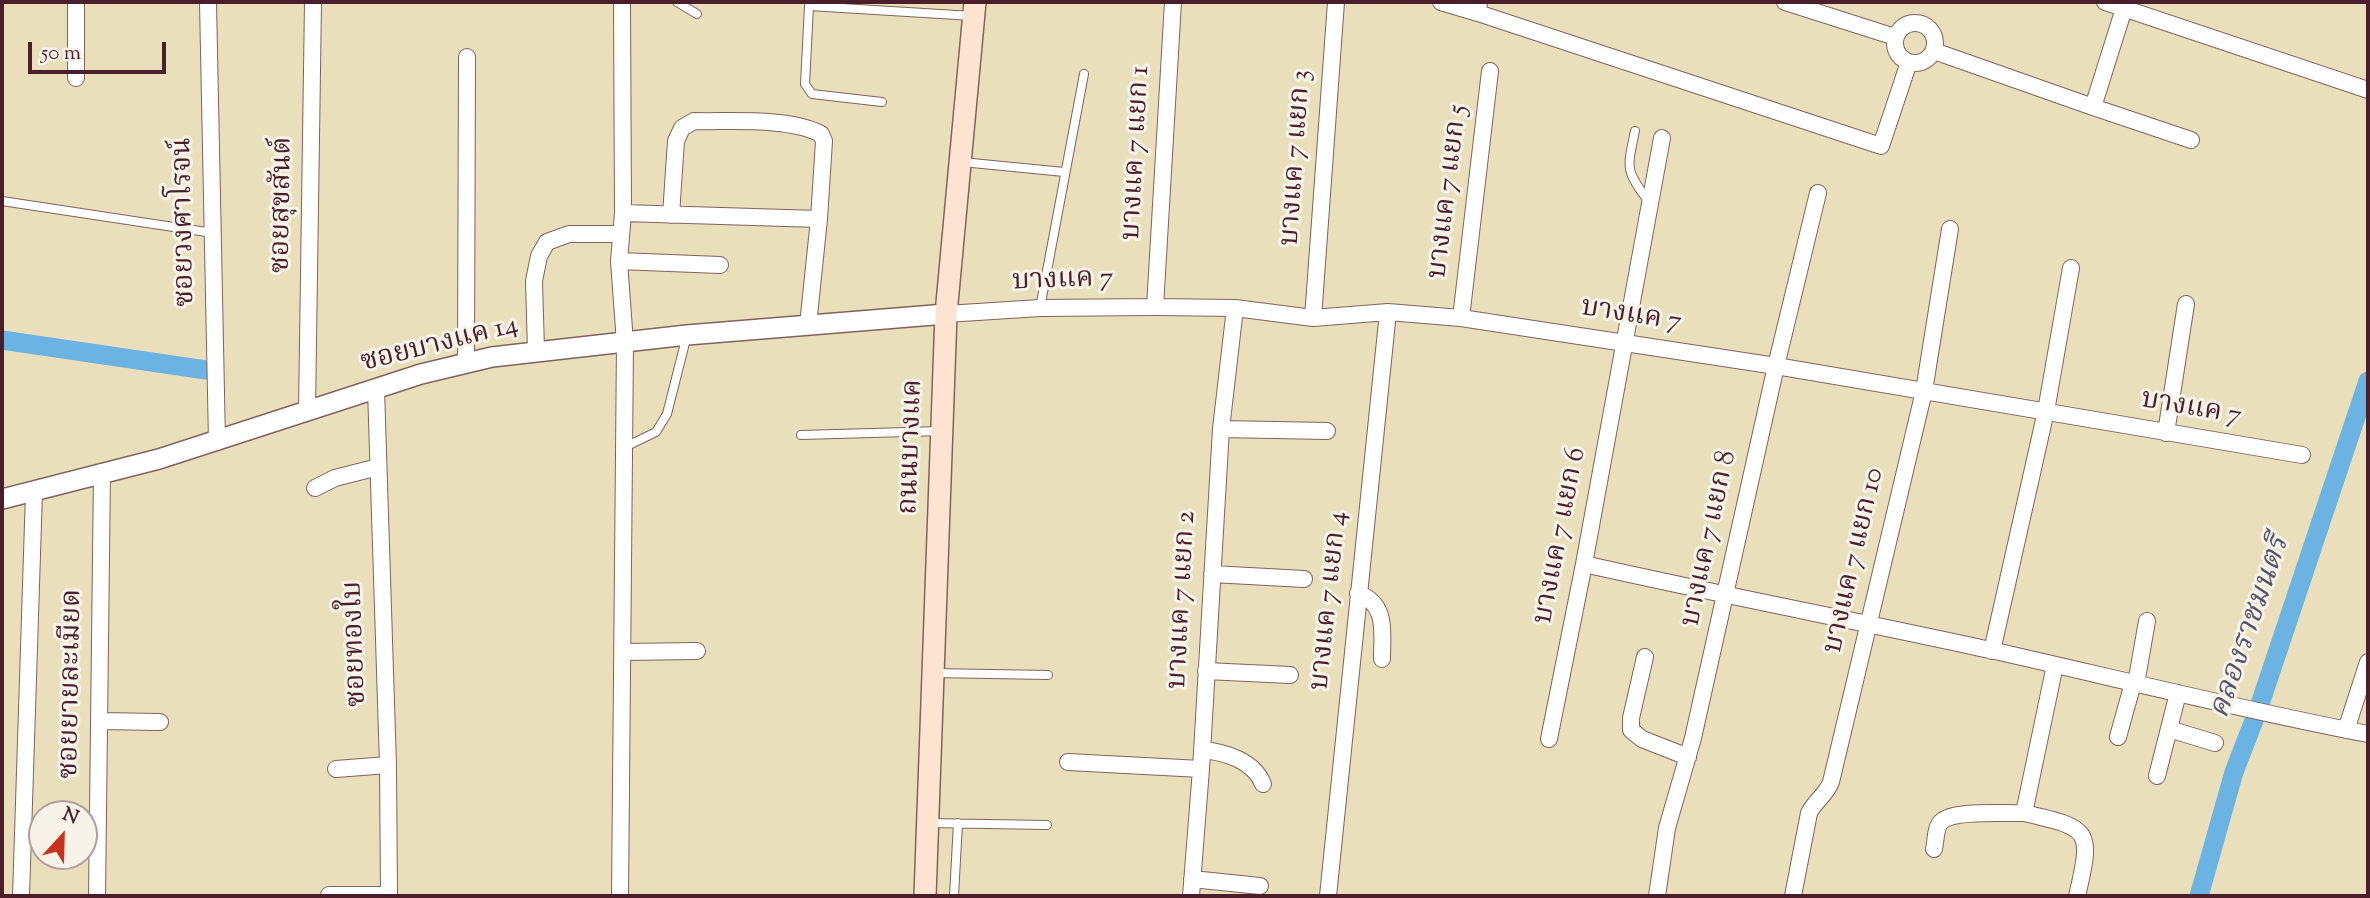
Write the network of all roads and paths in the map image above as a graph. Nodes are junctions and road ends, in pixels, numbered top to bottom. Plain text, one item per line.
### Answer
1 (76, 2) edge
2 (208, 2) edge
3 (313, 2) edge
4 (622, 2) edge
5 (677, 2) edge
6 (1173, 2) edge
7 (1336, 2) edge
8 (1441, 2) edge
9 (1784, 2) edge
10 (2105, 2) edge
11 (2125, 5) edge
12 (1478, 7) edge
13 (974, 9) edge
14 (697, 14) dead end
15 (1895, 37) junction
16 (1934, 51) junction
17 (467, 57) dead end
18 (1909, 62) junction
19 (1490, 71) dead end
20 (1084, 75) dead end
21 (76, 78) dead end
22 (2368, 90) edge
23 (882, 102) dead end
24 (2093, 107) junction
25 (1635, 131) dead end
26 (1662, 138) dead end
27 (2191, 140) dead end
28 (959, 162) junction
29 (1064, 172) junction
30 (1818, 193) dead end
31 (2, 201) edge
32 (1650, 204) junction
33 (623, 213) junction
34 (671, 215) junction
35 (819, 219) junction
36 (1950, 229) dead end
37 (213, 233) junction
38 (621, 234) junction
39 (619, 261) junction
40 (720, 265) dead end
41 (2071, 268) dead end
42 (2186, 304) dead end
43 (1155, 307) junction
44 (1040, 308) junction
45 (1235, 308) junction
46 (1388, 312) junction
47 (946, 314) junction
48 (1313, 318) junction
49 (1461, 318) junction
50 (808, 325) junction
51 (687, 335) junction
52 (1625, 342) junction
53 (625, 343) junction
54 (536, 351) junction
55 (466, 362) junction
56 (1776, 366) junction
57 (376, 389) junction
58 (1924, 391) junction
59 (307, 410) junction
60 (2046, 411) junction
61 (1222, 429) junction
62 (942, 431) junction
63 (1327, 431) dead end
64 (2166, 433) junction
65 (801, 435) dead end
66 (217, 442) junction
67 (625, 447) junction
68 (2302, 455) dead end
69 (378, 467) junction
70 (102, 472) junction
71 (314, 488) dead end
72 (34, 492) junction
73 (2, 499) edge
74 (1584, 564) junction
75 (1212, 573) junction
76 (1304, 579) dead end
77 (1358, 593) junction
78 (1726, 596) junction
79 (2147, 621) dead end
80 (1868, 626) junction
81 (697, 651) dead end
82 (1992, 651) junction
83 (623, 652) junction
84 (1645, 657) dead end
85 (1382, 659) dead end
86 (2368, 662) edge
87 (2055, 665) junction
88 (1206, 671) junction
89 (933, 673) junction
90 (1048, 675) dead end
91 (1290, 675) dead end
92 (2135, 684) junction
93 (2178, 693) junction
94 (99, 720) junction
95 (160, 722) dead end
96 (2169, 729) junction
97 (2346, 730) junction
98 (2368, 734) edge
99 (2118, 737) dead end
100 (1549, 739) dead end
101 (2215, 743) dead end
102 (1202, 750) junction
103 (1688, 757) junction
104 (1068, 762) dead end
105 (387, 765) junction
106 (336, 769) dead end
107 (1201, 769) junction
108 (2158, 776) dead end
109 (1264, 784) dead end
110 (2024, 813) junction
111 (928, 822) junction
112 (958, 823) junction
113 (1047, 825) dead end
114 (1934, 849) dead end
115 (1192, 878) junction
116 (1260, 886) dead end
117 (329, 895) edge
118 (21, 896) edge
119 (97, 896) edge
120 (389, 896) edge
121 (620, 896) edge
122 (925, 896) edge
123 (954, 896) edge
124 (1191, 896) edge
125 (1328, 896) edge
126 (1657, 896) edge
127 (1793, 896) edge
128 (2077, 896) edge

1 - 21 street
2 - 37 street, ซอยวงศาโรจน์
3 - 59 street, ซอยสุขสันต์
4 - 33 street
5 - 14 lane
6 - 43 street, บางแค 7 แยก 1
7 - 48 street, บางแค 7 แยก 3
8 - 12 street
9 - 15 street
10 - 11 street
11 - 22 street
11 - 24 street
12 - 18 street
13 - 23 lane
13 - 28 main road, ถนนบางแค
15 - 16 street
15 - 18 street
16 - 18 street
16 - 24 street
17 - 55 street
19 - 49 street, บางแค 7 แยก 5
20 - 29 lane
24 - 27 street
25 - 32 lane
26 - 32 street, บางแค 7 แยก 6
28 - 29 lane
28 - 47 main road, ถนนบางแค
29 - 44 lane
30 - 56 street, บางแค 7 แยก 8
31 - 37 lane
32 - 52 street, บางแค 7 แยก 6
33 - 34 street
33 - 38 street
34 - 35 street
34 - 35 street
35 - 50 street
36 - 58 street, บางแค 7 แยก 10
37 - 66 street, ซอยวงศาโรจน์
38 - 39 street
38 - 54 street
39 - 40 street
39 - 53 street
41 - 60 street
42 - 64 street
43 - 44 street, บางแค 7
43 - 45 street, บางแค 7
44 - 47 street, บางแค 7
45 - 48 street, บางแค 7
45 - 61 street, บางแค 7 แยก 2
46 - 48 street, บางแค 7
46 - 49 street, บางแค 7
46 - 77 street, บางแค 7 แยก 4
47 - 50 street, ซอยบางแค 14
47 - 62 main road, ถนนบางแค
49 - 52 street, บางแค 7
50 - 51 street, ซอยบางแค 14
51 - 53 street, ซอยบางแค 14
51 - 67 lane
52 - 56 street, บางแค 7
52 - 74 street, บางแค 7 แยก 6
53 - 54 street, ซอยบางแค 14
53 - 67 street
54 - 55 street, ซอยบางแค 14
55 - 57 street, ซอยบางแค 14
56 - 58 street, บางแค 7
56 - 78 street, บางแค 7 แยก 8
57 - 59 street, ซอยบางแค 14
57 - 69 street, ซอยทองใบ
58 - 60 street, บางแค 7
58 - 80 street, บางแค 7 แยก 10
59 - 66 street, ซอยบางแค 14
60 - 64 street, บางแค 7
60 - 82 street
61 - 63 street
61 - 75 street, บางแค 7 แยก 2
62 - 65 lane
62 - 89 main road, ถนนบางแค
64 - 68 street, บางแค 7
66 - 70 street, ซอยบางแค 14
67 - 83 street
69 - 71 street
69 - 105 street, ซอยทองใบ
70 - 72 street, ซอยบางแค 14
70 - 94 street, ซอยยายละเมียด
72 - 73 street, ซอยบางแค 14
72 - 118 street
74 - 78 street
74 - 100 street, บางแค 7 แยก 6
75 - 76 street
75 - 88 street, บางแค 7 แยก 2
77 - 85 street
77 - 125 street, บางแค 7 แยก 4
78 - 80 street
78 - 103 street, บางแค 7 แยก 8
79 - 92 street
80 - 82 street
80 - 127 street, บางแค 7 แยก 10
81 - 83 street
82 - 87 street
83 - 121 street
84 - 103 street
86 - 97 street
87 - 92 street
87 - 110 street
88 - 91 street
88 - 102 street, บางแค 7 แยก 2
89 - 90 lane
89 - 111 main road, ถนนบางแค
92 - 93 street
92 - 99 street
93 - 96 street
93 - 97 street
94 - 95 street
94 - 119 street, ซอยยายละเมียด
96 - 101 street
96 - 108 street
97 - 98 street
102 - 107 street, บางแค 7 แยก 2
102 - 109 street
103 - 126 street, บางแค 7 แยก 8
104 - 107 street
105 - 106 street
105 - 120 street, ซอยทองใบ
107 - 115 street, บางแค 7 แยก 2
110 - 114 street
110 - 128 street
111 - 112 lane
111 - 122 main road, ถนนบางแค
112 - 113 lane
112 - 123 lane
115 - 116 street
115 - 124 street, บางแค 7 แยก 2
117 - 120 street

